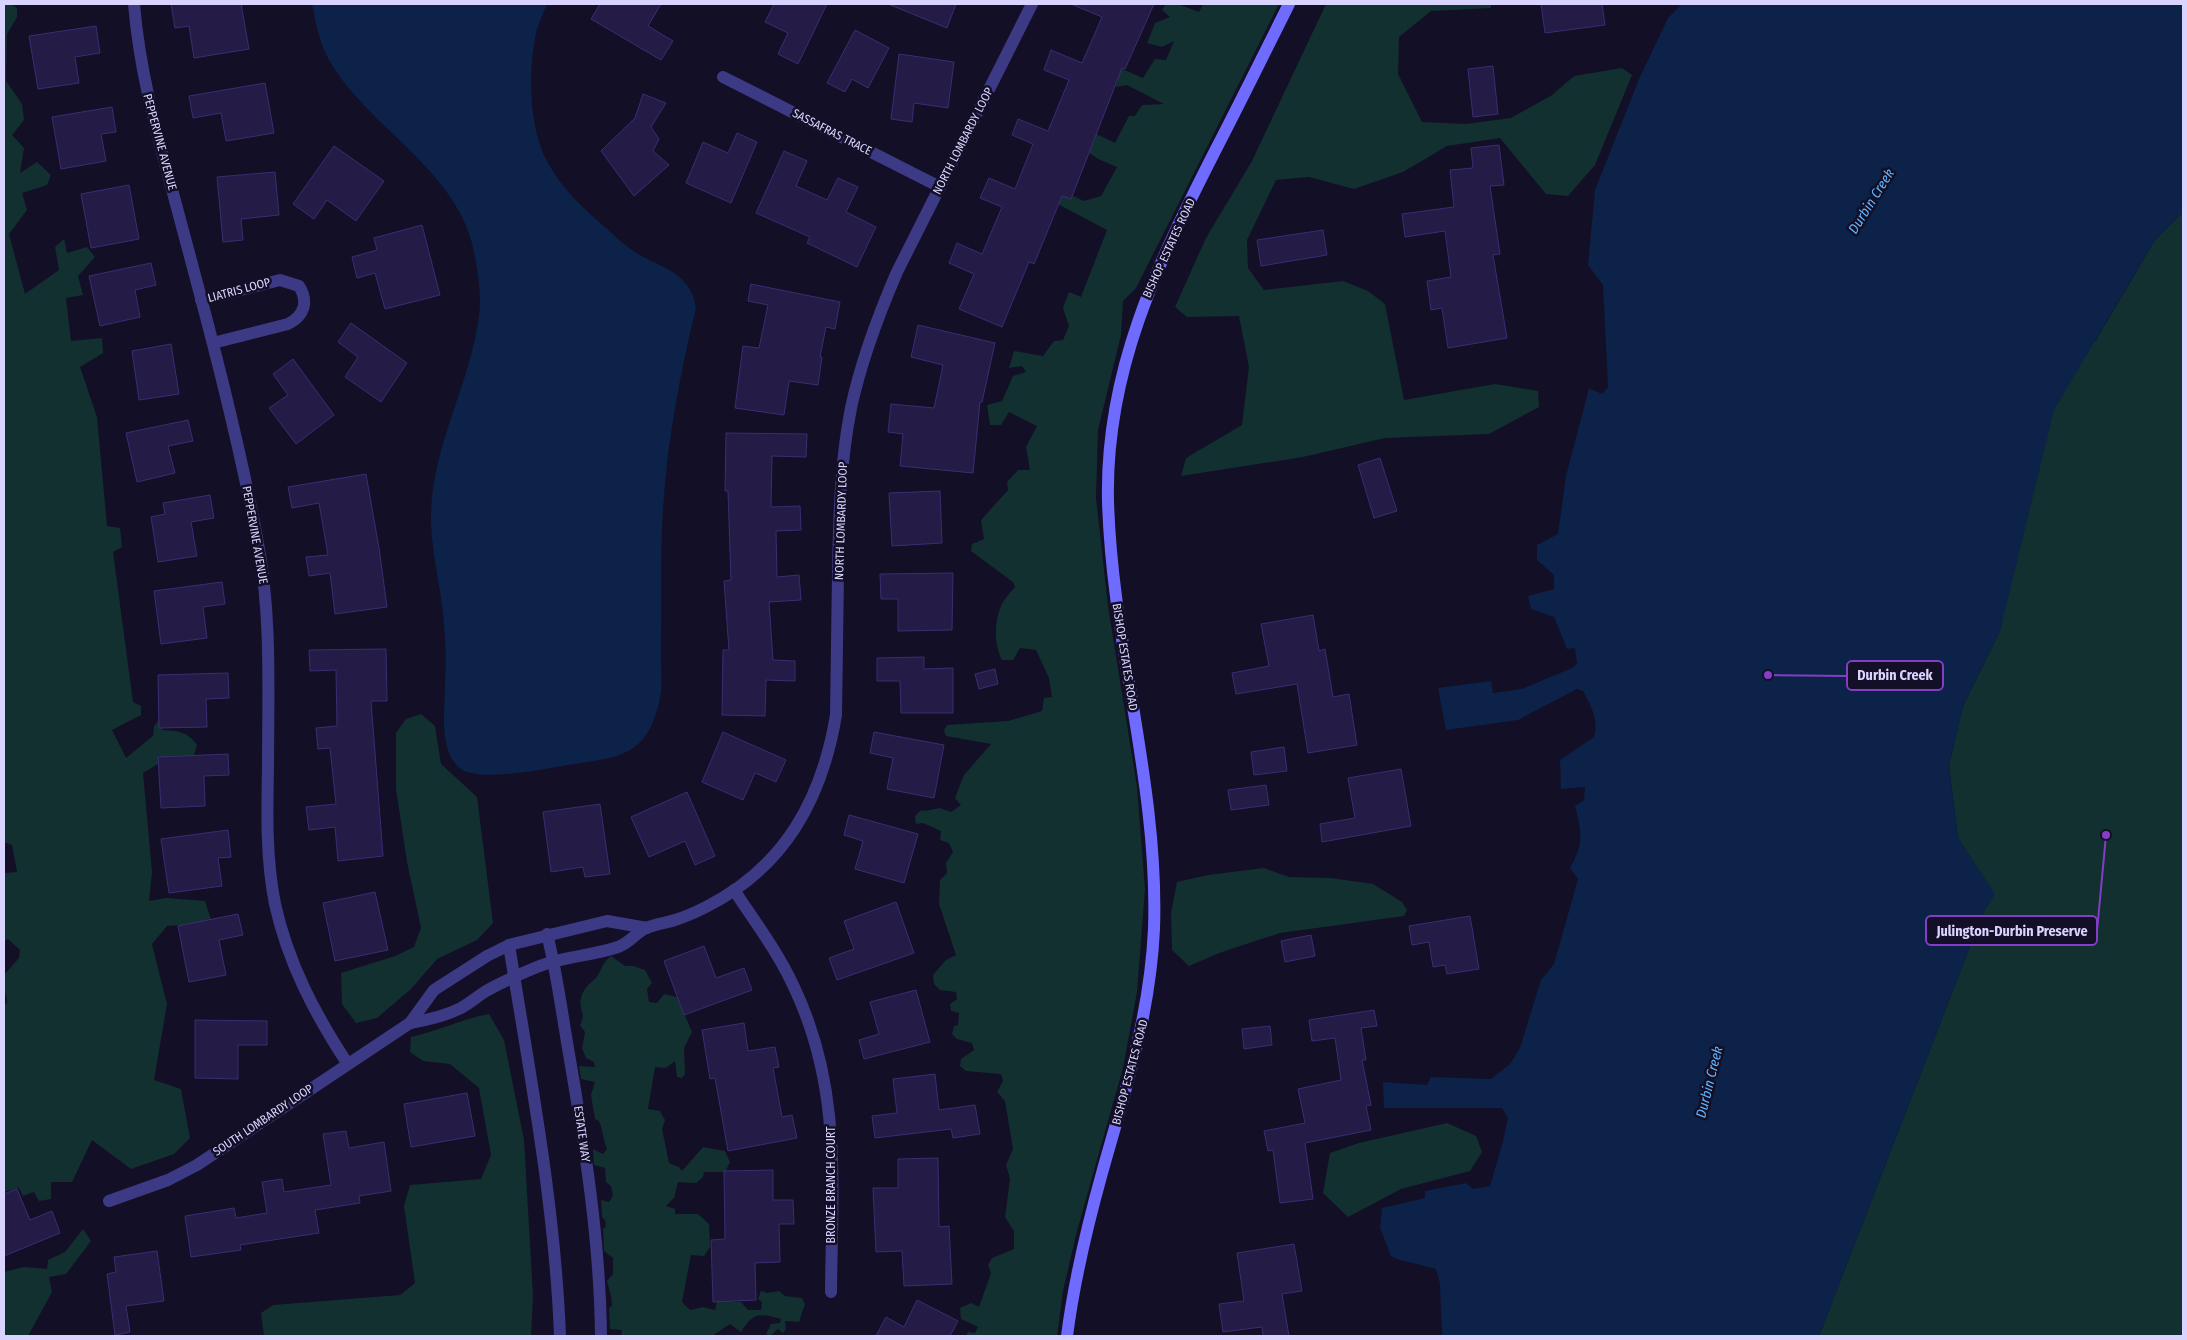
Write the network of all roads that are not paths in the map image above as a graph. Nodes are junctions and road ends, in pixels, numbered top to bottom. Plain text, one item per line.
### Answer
1 (134, 4) edge
2 (1032, 4) edge
3 (1289, 4) edge
4 (723, 78) dead end
5 (940, 187) junction
6 (202, 300) junction
7 (213, 343) junction
8 (734, 890) junction
9 (647, 928) junction
10 (547, 934) junction
11 (531, 938) joint
12 (510, 945) junction
13 (554, 961) junction
14 (539, 966) joint
15 (515, 977) junction
16 (410, 1023) junction
17 (347, 1063) junction
18 (109, 1201) dead end
19 (831, 1292) dead end
20 (560, 1336) edge
21 (601, 1336) edge
22 (1066, 1336) edge

1 - 6 street, PEPPERVINE AVENUE
2 - 5 street, NORTH LOMBARDY LOOP
3 - 22 street, BISHOP ESTATES ROAD
4 - 5 street, SASSAFRAS TRACE
5 - 8 street, NORTH LOMBARDY LOOP
6 - 7 street, PEPPERVINE AVENUE
6 - 7 street, LIATRIS LOOP
7 - 17 street, PEPPERVINE AVENUE
8 - 9 street, NORTH LOMBARDY LOOP
8 - 19 street, BRONZE BRANCH COURT
9 - 10 street, NORTH LOMBARDY LOOP
9 - 13 street, NORTH LOMBARDY LOOP
10 - 11 street, NORTH LOMBARDY LOOP
10 - 13 street, ESTATE WAY
11 - 12 street, SOUTH LOMBARDY LOOP
12 - 15 street
12 - 16 street, SOUTH LOMBARDY LOOP
13 - 14 street, NORTH LOMBARDY LOOP
13 - 21 street, ESTATE WAY
14 - 15 street, SOUTH LOMBARDY LOOP
15 - 16 street, SOUTH LOMBARDY LOOP
15 - 20 street
16 - 17 street, SOUTH LOMBARDY LOOP
17 - 18 street, SOUTH LOMBARDY LOOP

